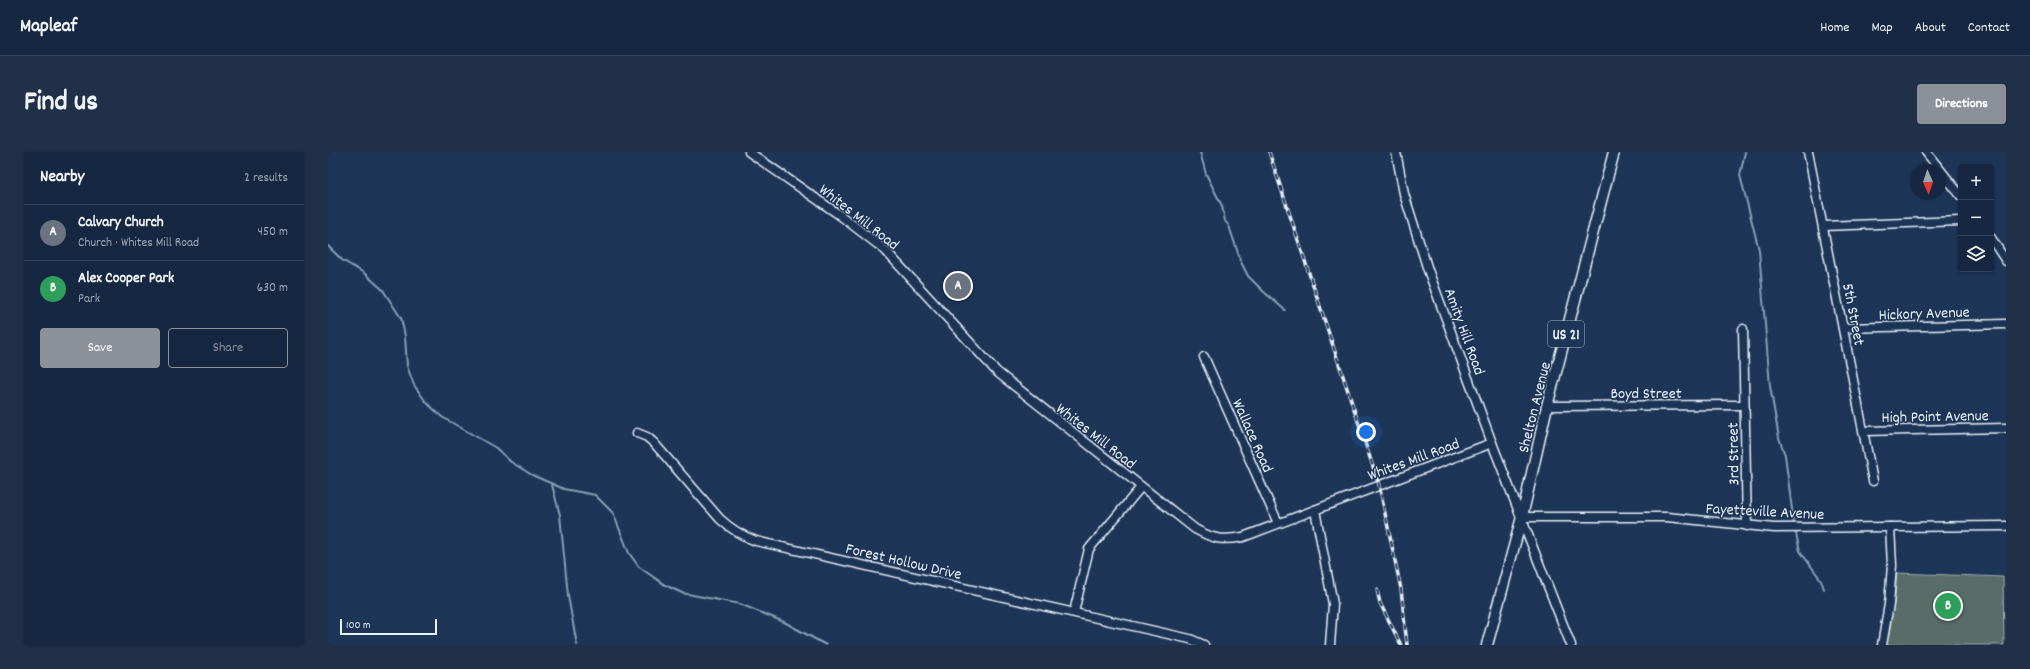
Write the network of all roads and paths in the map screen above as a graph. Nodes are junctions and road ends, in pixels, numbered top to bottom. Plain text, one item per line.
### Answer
1 (749, 152) edge
2 (1396, 152) edge
3 (1614, 152) edge
4 (1808, 152) edge
5 (1926, 152) edge
6 (1958, 192) edge
7 (1958, 221) edge
8 (1823, 226) junction
9 (1994, 243) edge
10 (2006, 261) edge
11 (2006, 324) edge
12 (1843, 328) junction
13 (1743, 329) dead end
14 (1204, 357) dead end
15 (1744, 405) junction
16 (1547, 406) junction
17 (2006, 428) edge
18 (1864, 431) junction
19 (637, 433) dead end
20 (1492, 443) junction
21 (1873, 481) dead end
22 (1141, 487) junction
23 (1315, 510) junction
24 (1522, 516) junction
25 (1278, 523) junction
26 (1747, 526) junction
27 (2006, 526) edge
28 (1890, 527) junction
29 (1074, 612) junction
30 (1204, 645) edge
31 (1330, 645) edge
32 (1487, 645) edge
33 (1571, 645) edge
34 (1882, 645) edge

1 - 22 street, Whites Mill Road
2 - 20 street, Amity Hill Road
3 - 16 main road, Shelton Avenue / US 21
4 - 8 street, 5th Street
5 - 6 street
7 - 8 street
8 - 12 street, 5th Street
9 - 10 street
11 - 12 street, Hickory Avenue
12 - 18 street, 5th Street
13 - 15 street, 3rd Street
14 - 25 street, Wallace Road
15 - 16 street, Boyd Street
15 - 26 street, 3rd Street
16 - 24 main road, Shelton Avenue / US 21
17 - 18 street, High Point Avenue
18 - 21 street, 5th Street
19 - 29 street, Forest Hollow Drive
20 - 23 street, Whites Mill Road
20 - 24 street, Amity Hill Road
22 - 25 street, Whites Mill Road
22 - 29 street
23 - 25 street, Whites Mill Road
23 - 31 street
24 - 26 street, Fayetteville Avenue
24 - 32 main road, Shelton Avenue / US 21
24 - 33 street, Amity Hill Road
26 - 28 street, Fayetteville Avenue
27 - 28 street, Fayetteville Avenue
28 - 34 street
29 - 30 street, Forest Hollow Drive

